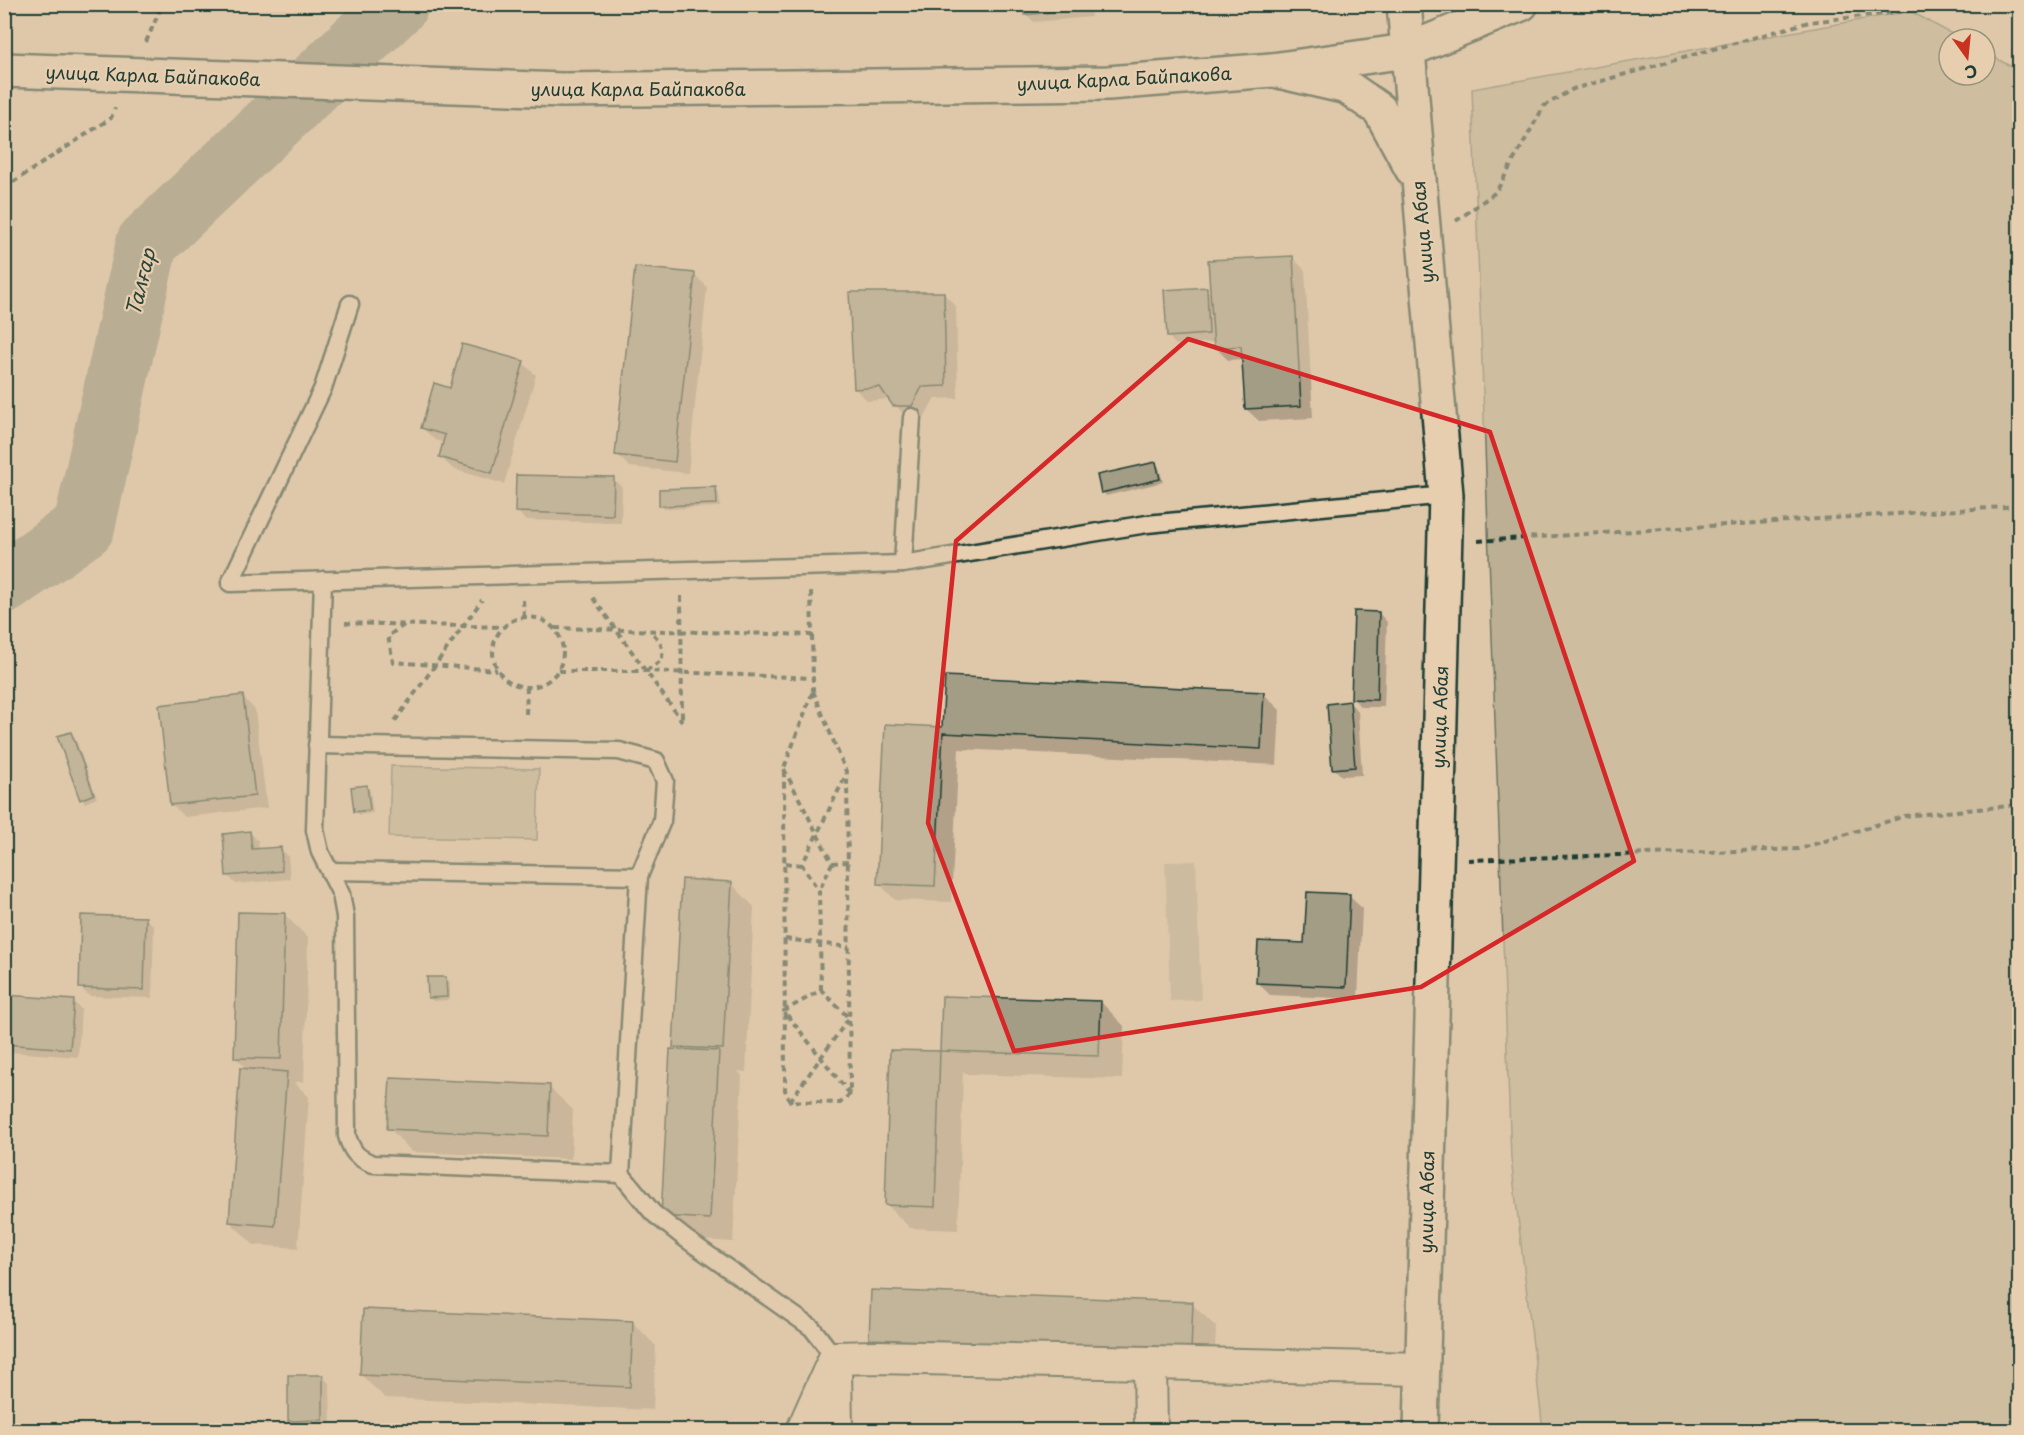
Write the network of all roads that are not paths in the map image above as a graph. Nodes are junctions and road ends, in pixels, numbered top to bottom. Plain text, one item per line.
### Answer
1 (1404, 4) edge
2 (1514, 5) edge
3 (1406, 51) junction
4 (4, 70) edge
5 (1272, 70) junction
6 (1418, 181) junction
7 (350, 304) dead end
8 (912, 417) dead end
9 (1446, 495) junction
10 (903, 564) junction
11 (323, 580) junction
12 (317, 745) junction
13 (331, 871) junction
14 (639, 876) junction
15 (621, 1174) junction
16 (835, 1358) junction
17 (1150, 1363) junction
18 (1422, 1369) junction
19 (803, 1431) edge
20 (836, 1431) edge
21 (1151, 1431) edge
22 (1421, 1431) edge

1 - 3 street, улица Абая
2 - 3 street
3 - 5 street
3 - 6 street, улица Абая
4 - 5 street, улица Карла Байпакова, bridge
5 - 6 street
6 - 9 street, улица Абая
7 - 11 lane
8 - 10 lane
9 - 10 lane
9 - 18 street, улица Абая
10 - 11 lane
11 - 12 lane
12 - 13 lane
12 - 14 lane
13 - 14 lane
13 - 15 lane
14 - 15 lane
15 - 16 lane
16 - 17 street
16 - 19 street
16 - 20 street
17 - 18 street
17 - 21 street
18 - 22 street, улица Абая

